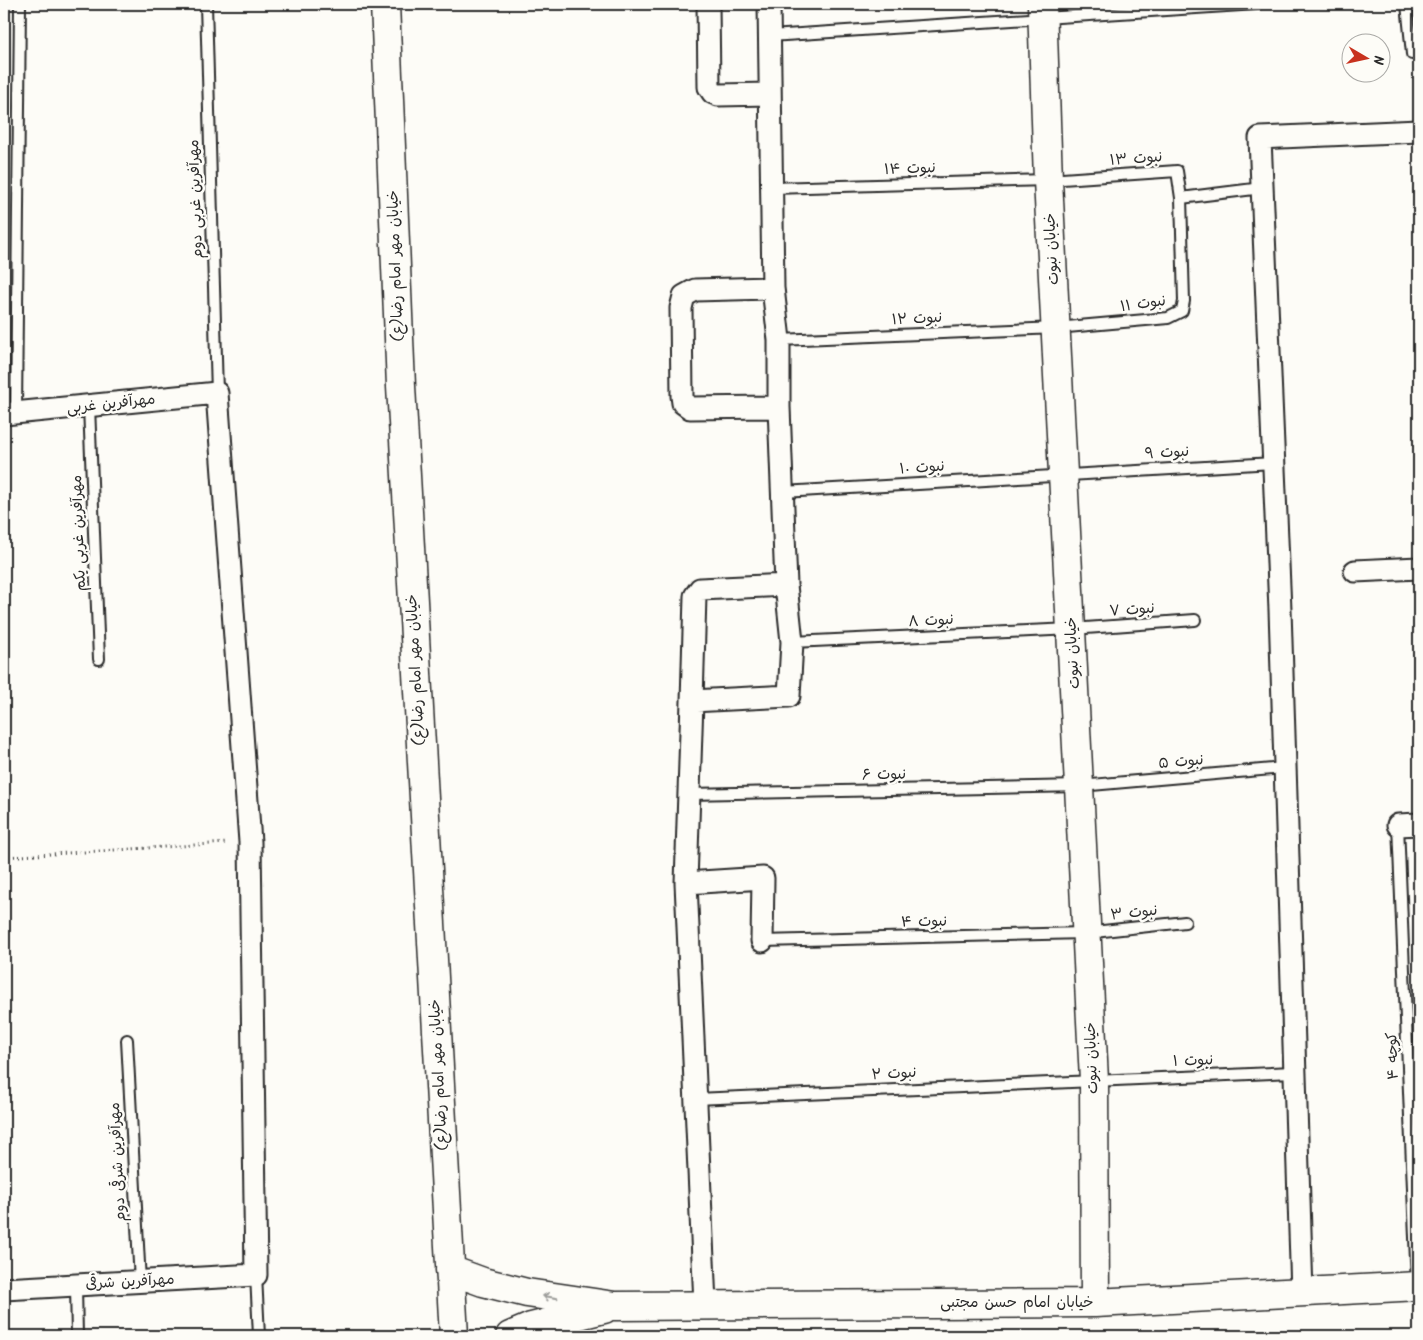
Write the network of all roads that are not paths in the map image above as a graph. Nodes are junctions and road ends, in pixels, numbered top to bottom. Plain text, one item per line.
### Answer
1 (20, 4) edge
2 (206, 4) edge
3 (385, 4) edge
4 (708, 4) edge
5 (769, 4) edge
6 (1257, 4) edge
7 (1407, 4) edge
8 (1042, 11) edge
9 (770, 36) junction
10 (1419, 54) edge
11 (770, 94) junction
12 (1419, 131) edge
13 (1048, 180) junction
14 (772, 188) junction
15 (1262, 188) junction
16 (1181, 198) junction
17 (773, 288) junction
18 (1056, 328) junction
19 (780, 340) junction
20 (217, 393) junction
21 (89, 406) junction
22 (779, 407) junction
23 (10, 414) edge
24 (1273, 462) junction
25 (1063, 474) junction
26 (783, 492) junction
27 (1419, 568) edge
28 (1355, 571) dead end
29 (786, 585) junction
30 (1194, 620) dead end
31 (1072, 629) junction
32 (792, 642) junction
33 (99, 659) dead end
34 (692, 701) junction
35 (1284, 768) junction
36 (1080, 786) junction
37 (690, 794) junction
38 (1419, 824) edge
39 (1398, 825) joint
40 (686, 883) junction
41 (1185, 922) dead end
42 (1086, 933) junction
43 (762, 941) joint
44 (127, 1040) dead end
45 (1294, 1072) junction
46 (1094, 1080) junction
47 (696, 1099) junction
48 (450, 1270) junction
49 (256, 1274) junction
50 (140, 1282) junction
51 (76, 1286) junction
52 (1418, 1286) edge
53 (4, 1289) edge
54 (1302, 1293) junction
55 (1095, 1303) junction
56 (705, 1304) junction
57 (615, 1306) junction
58 (77, 1336) edge
59 (260, 1336) edge
60 (454, 1336) edge
61 (510, 1336) edge

1 - 23 lane
2 - 20 lane, مهرآفرین غربی دوم
3 - 48 street, خیابان مهر امام رضا(ع)
4 - 11 street
5 - 9 street
6 - 8 lane
7 - 10 lane
8 - 9 lane
8 - 13 street, خیابان نبوت
9 - 11 street
11 - 14 street
12 - 15 street
13 - 14 lane, نبوت ۱۴
13 - 16 lane, نبوت ۱۳
13 - 18 street, خیابان نبوت
14 - 17 street
15 - 16 lane
15 - 24 street
16 - 18 lane, نبوت ۱۱
17 - 19 street
17 - 22 street
18 - 19 lane, نبوت ۱۲
18 - 25 street, خیابان نبوت
19 - 22 street
20 - 21 street, مهرآفرین غربی
20 - 49 street
21 - 23 street, مهرآفرین غربی
21 - 33 lane, مهرآفرین غربی یکم
22 - 26 street
24 - 25 lane, نبوت ۹
24 - 35 street
25 - 26 lane, نبوت ۱۰
25 - 31 street, خیابان نبوت
26 - 29 street
27 - 28 street
29 - 32 street
29 - 34 street
30 - 31 lane, نبوت ۷
31 - 32 lane, نبوت ۸
31 - 36 street, خیابان نبوت
32 - 34 street
34 - 37 street
35 - 36 lane, نبوت ۵
35 - 45 street
36 - 37 lane, نبوت ۶
36 - 42 street, خیابان نبوت
37 - 40 street
38 - 39 street
39 - 52 lane, کوچه ۴
40 - 43 street
40 - 47 street
41 - 42 lane, نبوت ۳
42 - 43 lane, نبوت ۴
42 - 46 street, خیابان نبوت
44 - 50 lane, مهرآفرین شرقی دوم
45 - 46 lane, نبوت ۱
45 - 54 street
46 - 47 lane, نبوت ۲
46 - 55 street, خیابان نبوت
47 - 56 street
57 -> 48 street, خیابان امام حسن مجتبی
48 - 60 street, خیابان مهر امام رضا(ع)
49 - 50 street, مهرآفرین شرقی
49 - 59 lane
50 - 51 street, مهرآفرین شرقی
51 - 53 street, مهرآفرین شرقی
51 - 58 lane
52 - 54 street, خیابان امام حسن مجتبی
54 - 55 street, خیابان امام حسن مجتبی
55 - 56 street, خیابان امام حسن مجتبی
56 - 57 street, خیابان امام حسن مجتبی
57 - 61 street, خیابان امام حسن مجتبی

